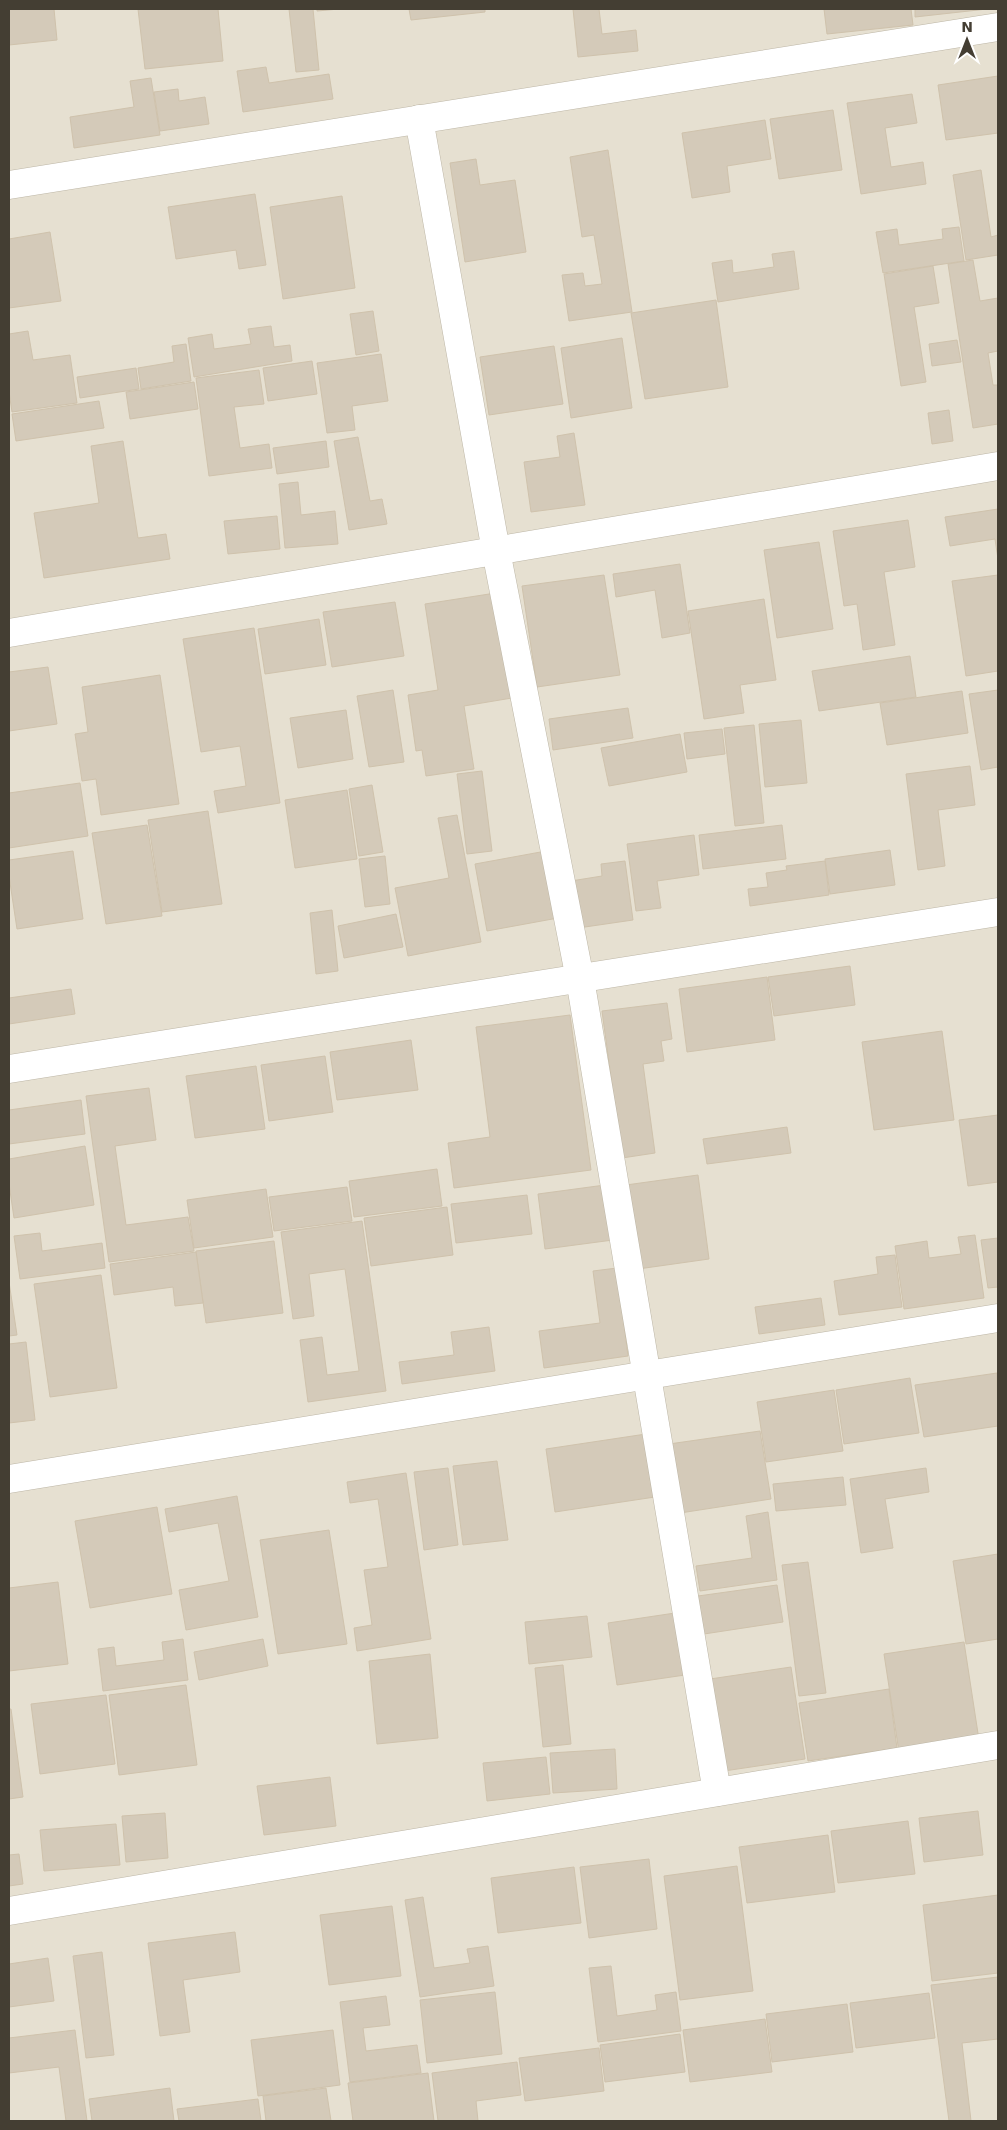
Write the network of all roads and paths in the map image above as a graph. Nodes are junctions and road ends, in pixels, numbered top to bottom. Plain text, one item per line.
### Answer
1 (998, 27) edge
2 (419, 119) junction
3 (9, 185) edge
4 (998, 466) edge
5 (496, 550) junction
6 (9, 633) edge
7 (998, 912) edge
8 (580, 979) junction
9 (9, 1069) edge
10 (998, 1318) edge
11 (645, 1376) junction
12 (9, 1479) edge
13 (998, 1745) edge
14 (717, 1792) junction
15 (9, 1910) edge

1 - 2 street
2 - 3 street
2 - 5 street
4 - 5 street
5 - 6 street
5 - 8 street
7 - 8 street
8 - 9 street
8 - 11 street
10 - 11 street
11 - 12 street
11 - 14 street
13 - 14 street
14 - 15 street

